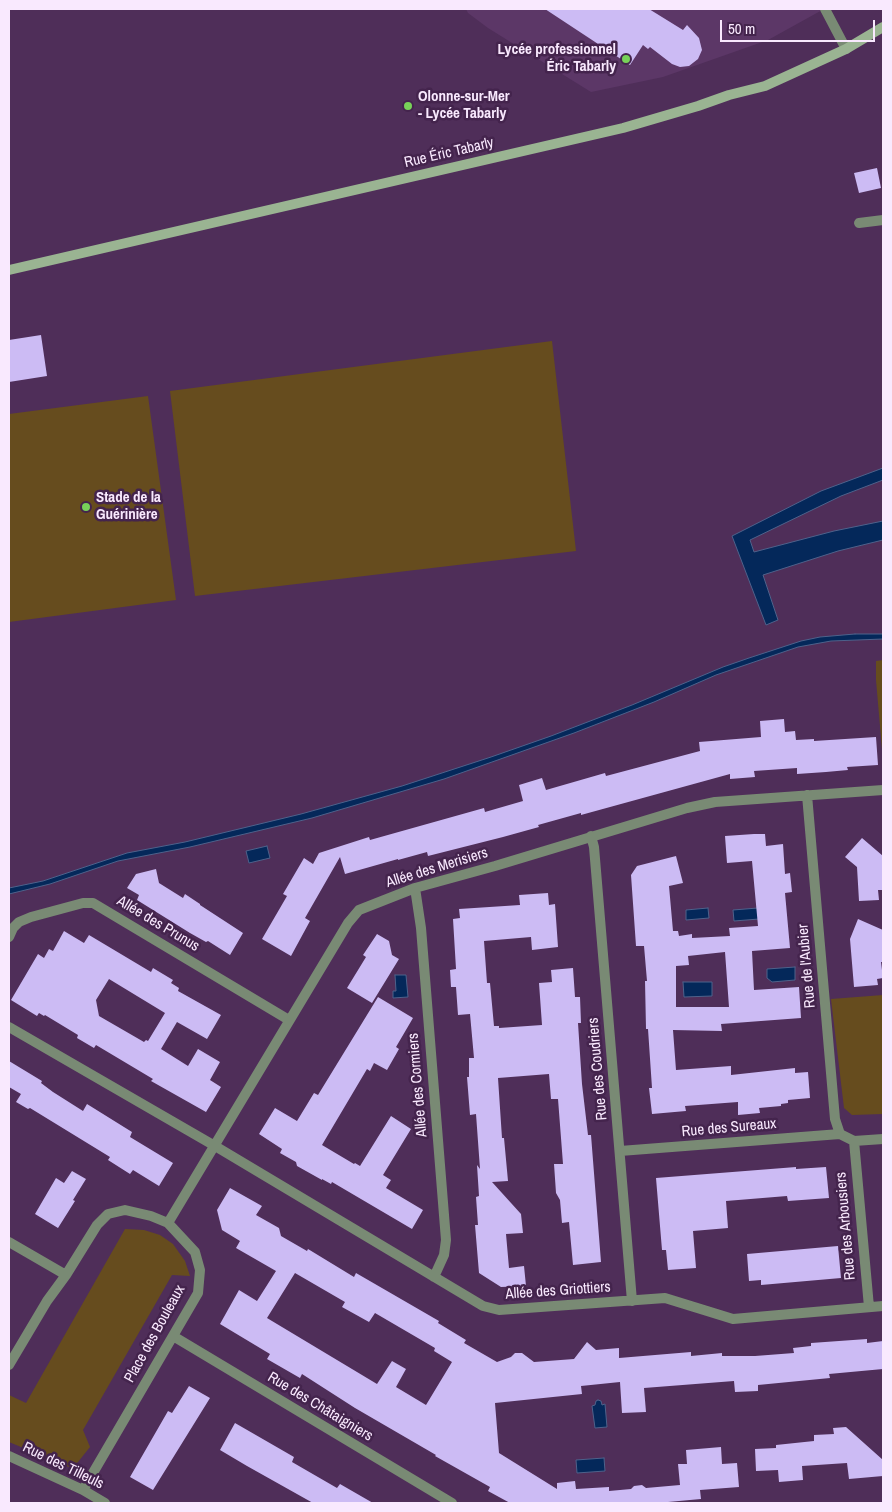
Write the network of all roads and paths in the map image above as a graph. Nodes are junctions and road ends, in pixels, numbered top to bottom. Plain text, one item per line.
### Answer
1 (825, 9) edge
2 (883, 28) edge
3 (846, 49) junction
4 (883, 220) edge
5 (859, 223) dead end
6 (9, 270) edge
7 (883, 790) edge
8 (807, 795) junction
9 (591, 836) junction
10 (415, 888) junction
11 (9, 938) edge
12 (289, 1020) junction
13 (9, 1027) edge
14 (840, 1134) junction
15 (883, 1139) edge
16 (854, 1141) junction
17 (215, 1146) junction
18 (620, 1151) junction
19 (168, 1223) junction
20 (9, 1242) edge
21 (66, 1275) junction
22 (434, 1278) junction
23 (632, 1301) junction
24 (883, 1306) edge
25 (869, 1307) junction
26 (173, 1336) junction
27 (9, 1365) edge
28 (9, 1456) edge
29 (83, 1490) junction
30 (105, 1503) edge
31 (452, 1503) edge

1 - 3 street
2 - 3 street, Rue Éric Tabarly
3 - 6 street, Rue Éric Tabarly
4 - 5 street
7 - 8 street, Allée des Merisiers
8 - 9 street, Allée des Merisiers
8 - 14 street, Rue de l'Aubier
9 - 10 street, Allée des Merisiers
9 - 18 street, Rue des Coudriers
10 - 12 street, Allée des Merisiers
10 - 22 street, Allée des Cormiers
11 - 12 street, Allée des Prunus
12 - 17 street, Allée des Merisiers
13 - 17 street
14 - 16 street
14 - 18 street, Rue des Sureaux
15 - 16 street
16 - 25 street, Rue des Arbousiers
17 - 19 street, Allée des Merisiers
17 - 22 street, Allée des Griottiers
18 - 23 street, Rue des Coudriers
19 - 21 street, Place des Bouleaux
19 - 26 street, Place des Bouleaux
20 - 21 street
21 - 27 street, Place des Bouleaux
22 - 23 street, Allée des Griottiers
23 - 25 street, Allée des Griottiers
24 - 25 street, Allée des Griottiers
26 - 29 street, Place des Bouleaux
26 - 31 street, Rue des Châtaigniers
28 - 29 street, Rue des Tilleuls
29 - 30 street, Rue des Tilleuls

